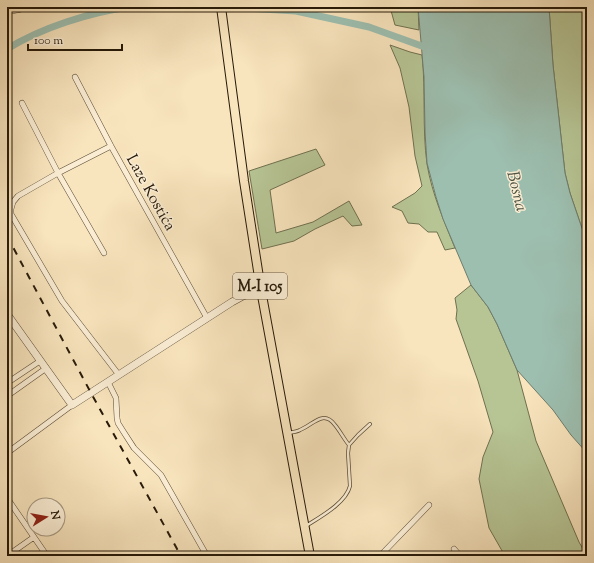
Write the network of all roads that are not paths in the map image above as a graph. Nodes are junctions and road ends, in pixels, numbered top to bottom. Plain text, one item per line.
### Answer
1 (31, 7) edge
2 (222, 10) edge
3 (7, 12) edge
4 (75, 77) dead end
5 (22, 103) dead end
6 (111, 146) junction
7 (58, 173) junction
8 (104, 253) dead end
9 (261, 290) junction
10 (7, 314) edge
11 (207, 318) junction
12 (40, 361) junction
13 (45, 369) junction
14 (119, 375) junction
15 (108, 382) junction
16 (7, 383) edge
17 (7, 396) edge
18 (72, 405) junction
19 (370, 424) dead end
20 (288, 434) junction
21 (350, 446) junction
22 (7, 453) edge
23 (7, 498) edge
24 (429, 505) dead end
25 (26, 525) edge
26 (305, 526) junction
27 (34, 537) joint
28 (454, 549) dead end
29 (7, 556) edge
30 (47, 556) edge
31 (207, 556) edge
32 (310, 556) edge
33 (380, 556) edge
34 (460, 556) edge

1 - 3 street
2 - 9 main road, M-I 105
4 - 6 street, Laze Kostića
5 - 7 street
6 - 7 street
6 - 11 street, Laze Kostića
7 - 8 street
7 - 14 street
9 - 11 street
9 - 20 main road, M-I 105
10 - 12 street
11 - 14 street
12 - 13 street
12 - 16 street
13 - 17 street
13 - 18 street
14 - 15 street
15 - 18 street
15 - 31 street
18 - 22 street
19 - 21 lane
20 - 21 lane
20 - 26 main road, M-I 105
21 - 26 lane
23 - 25 street
24 - 33 street
26 - 32 main road, M-I 105
27 - 29 street
27 - 30 street
28 - 34 street

